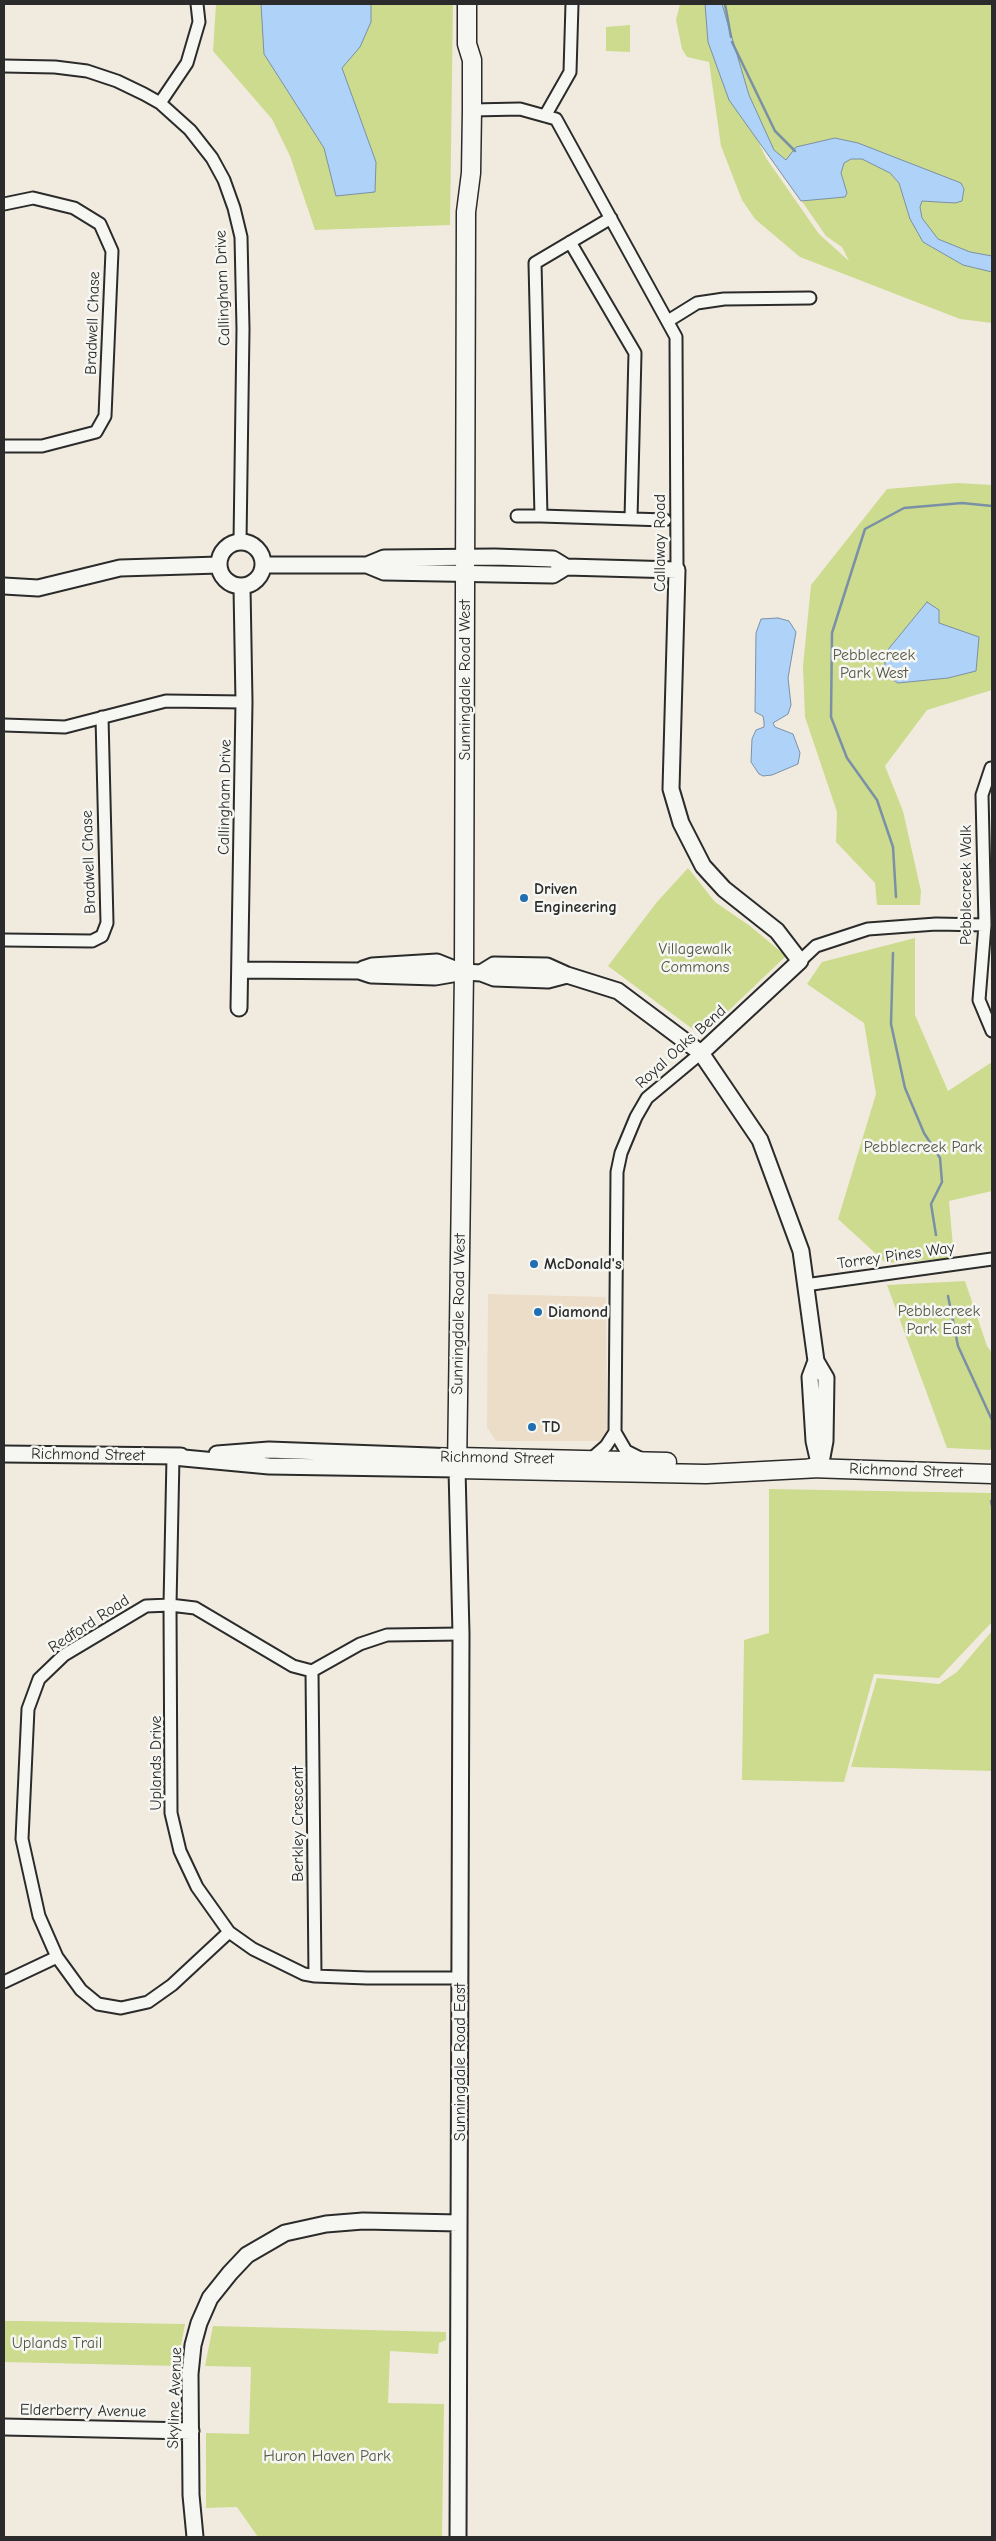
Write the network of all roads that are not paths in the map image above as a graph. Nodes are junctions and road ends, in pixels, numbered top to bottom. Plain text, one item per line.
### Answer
1 (197, 4) edge
2 (467, 4) edge
3 (572, 4) edge
4 (467, 44) junction
5 (4, 66) edge
6 (160, 103) junction
7 (472, 110) junction
8 (545, 116) junction
9 (467, 189) junction
10 (4, 204) edge
11 (611, 218) junction
12 (570, 242) junction
13 (810, 298) dead end
14 (668, 321) junction
15 (4, 446) edge
16 (517, 516) dead end
17 (541, 516) junction
18 (631, 519) junction
19 (665, 520) dead end
20 (240, 542) junction
21 (264, 565) junction
22 (465, 565) junction
23 (219, 566) junction
24 (677, 570) junction
25 (4, 586) edge
26 (242, 587) junction
27 (244, 702) junction
28 (102, 717) junction
29 (4, 725) edge
30 (990, 768) dead end
31 (985, 925) junction
32 (4, 940) edge
33 (800, 961) junction
34 (240, 970) junction
35 (472, 973) junction
36 (239, 1008) dead end
37 (992, 1031) edge
38 (701, 1052) junction
39 (992, 1259) edge
40 (805, 1285) junction
41 (615, 1432) junction
42 (4, 1454) edge
43 (173, 1457) junction
44 (590, 1460) junction
45 (646, 1461) junction
46 (462, 1463) junction
47 (820, 1468) junction
48 (992, 1474) edge
49 (170, 1605) junction
50 (461, 1634) junction
51 (312, 1671) junction
52 (229, 1932) junction
53 (57, 1957) junction
54 (315, 1976) junction
55 (460, 1978) junction
56 (4, 1982) edge
57 (459, 2223) junction
58 (4, 2427) edge
59 (191, 2431) junction
60 (195, 2537) edge
61 (458, 2537) edge

1 - 6 street
2 - 4 main road, Sunningdale Road West
3 - 8 street
4 - 7 main road, Sunningdale Road West
4 - 9 main road, Sunningdale Road West
5 - 6 street, Callingham Drive
6 - 20 street, Callingham Drive
7 - 8 street, Callaway Road
7 - 9 main road, Sunningdale Road West
8 - 11 street, Callaway Road
9 - 22 main road, Sunningdale Road West
10 - 15 street, Bradwell Chase
11 - 12 street
11 - 14 street, Callaway Road
12 - 17 street
12 - 18 street
13 - 14 street
14 - 24 street, Callaway Road
16 - 17 street
17 - 18 street
18 - 19 street
20 - 21 street
20 - 23 street
21 - 22 street
21 - 26 street
22 - 24 street
22 - 35 main road, Sunningdale Road West
23 - 25 street
23 - 26 street
24 - 33 street, Callaway Road
26 - 27 street, Callingham Drive
27 - 28 street
27 - 34 street, Callingham Drive
28 - 29 street
28 - 32 street, Bradwell Chase
30 - 31 street, Pebblecreek Walk
31 - 33 street, Royal Oaks Bend
31 - 37 street, Pebblecreek Walk
33 - 38 street, Royal Oaks Bend
34 - 35 street
34 - 36 street, Callingham Drive
35 - 38 street
35 - 46 main road, Sunningdale Road West
38 - 40 street
38 - 41 street, Royal Oaks Bend
39 - 40 street, Torrey Pines Way
40 - 47 street
41 - 44 street
41 - 45 street
42 - 43 street, Richmond Street
43 - 46 street, Richmond Street
43 - 49 street, Uplands Drive
44 - 45 main road, Richmond Street
44 - 46 main road, Richmond Street
45 - 47 main road, Richmond Street
46 - 47 main road, Richmond Street
46 - 50 street, Sunningdale Road East
47 - 48 main road, Richmond Street
49 - 51 street, Redford Road
49 - 52 street, Uplands Drive
49 - 53 street, Redford Road
50 - 51 street
50 - 55 street, Sunningdale Road East
51 - 54 street, Berkley Crescent
52 - 53 street, Redford Road
52 - 54 street, Uplands Drive
53 - 56 street
54 - 55 street, Uplands Drive
55 - 57 street, Sunningdale Road East
57 - 59 street, Skyline Avenue
57 - 61 street, Sunningdale Road East
58 - 59 street, Elderberry Avenue
59 - 60 street, Skyline Avenue

